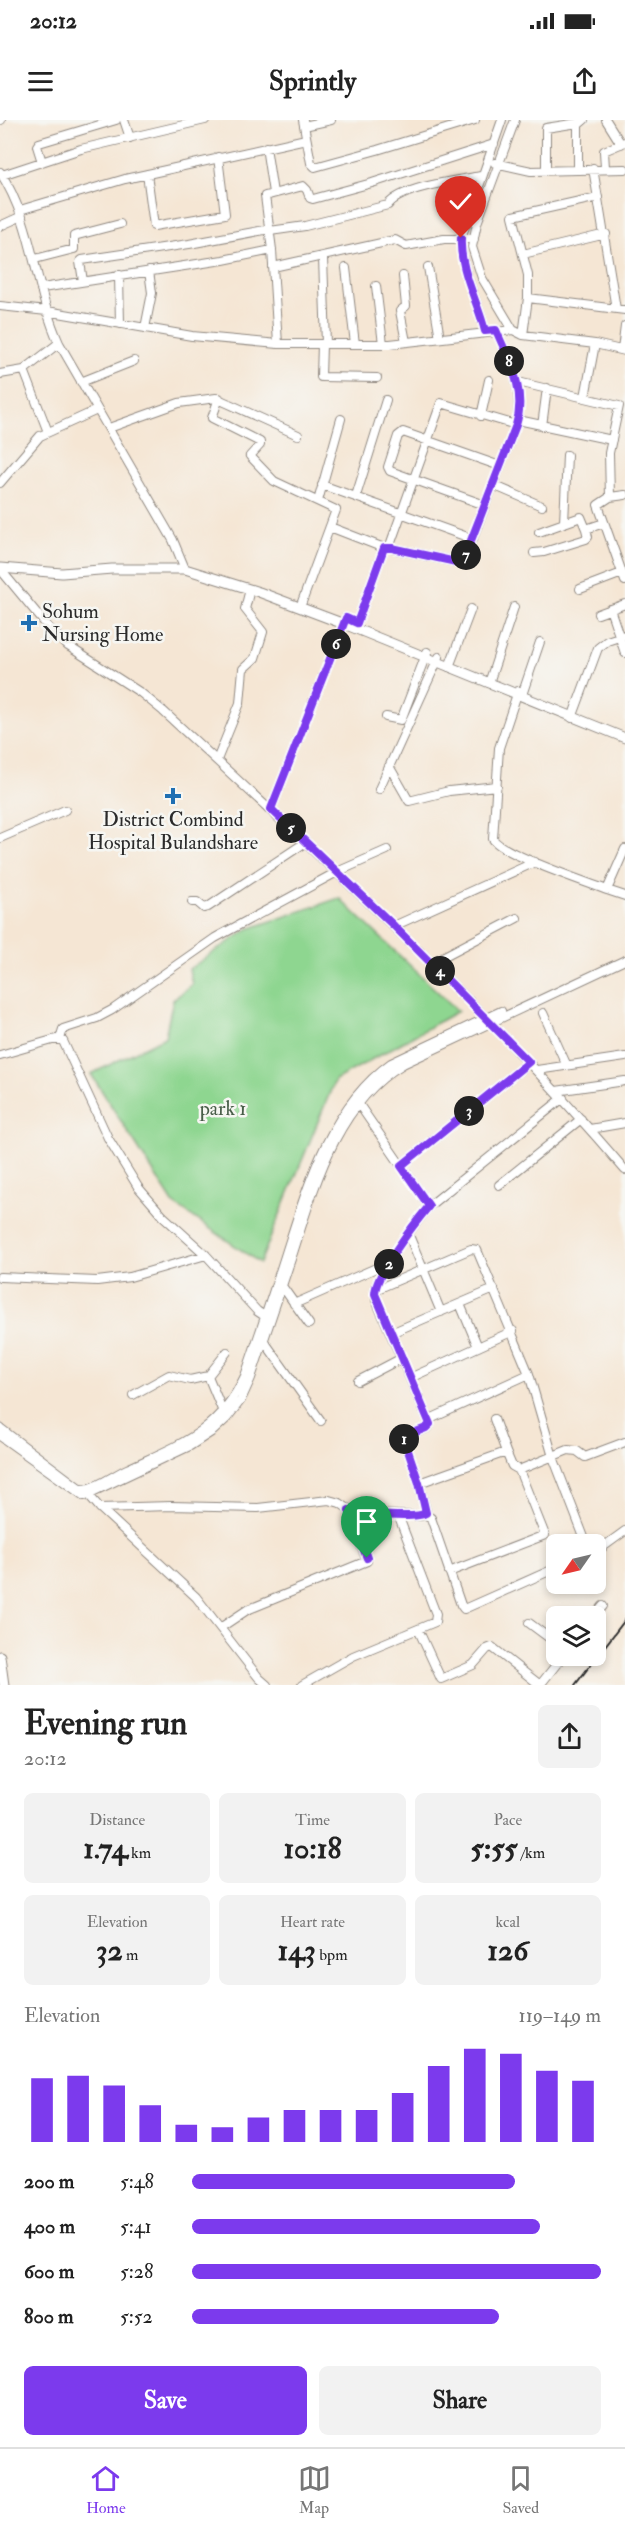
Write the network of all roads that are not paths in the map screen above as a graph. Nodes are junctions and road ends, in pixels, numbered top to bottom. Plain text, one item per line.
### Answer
1 (116, 120) edge
2 (124, 120) edge
3 (205, 120) edge
4 (331, 120) edge
5 (475, 120) edge
6 (502, 120) edge
7 (515, 120) edge
8 (606, 120) edge
9 (581, 122) edge
10 (181, 123) edge
11 (303, 123) edge
12 (130, 138) junction
13 (306, 139) junction
14 (623, 143) edge
15 (494, 144) junction
16 (266, 147) junction
17 (218, 158) junction
18 (487, 160) junction
19 (42, 162) junction
20 (503, 165) junction
21 (593, 168) junction
22 (605, 168) junction
23 (578, 169) junction
24 (625, 169) edge
25 (546, 171) junction
26 (1, 174) edge
27 (147, 174) junction
28 (481, 176) junction
29 (273, 193) junction
30 (598, 197) junction
31 (21, 213) junction
32 (120, 224) dead end
33 (0, 226) edge
34 (270, 230) junction
35 (606, 234) junction
36 (461, 238) junction
37 (474, 239) junction
38 (272, 250) junction
39 (523, 254) junction
40 (323, 258) junction
41 (35, 259) junction
42 (273, 267) junction
43 (428, 267) dead end
44 (346, 268) dead end
45 (149, 271) junction
46 (119, 275) junction
47 (403, 276) dead end
48 (83, 281) junction
49 (376, 286) dead end
50 (42, 288) junction
51 (528, 298) junction
52 (0, 306) edge
53 (621, 309) edge
54 (47, 311) junction
55 (120, 324) junction
56 (625, 326) edge
57 (145, 328) junction
58 (496, 330) junction
59 (513, 330) junction
60 (485, 331) junction
61 (523, 335) junction
62 (440, 338) junction
63 (406, 342) junction
64 (58, 343) junction
65 (278, 344) junction
66 (324, 344) junction
67 (355, 344) junction
68 (382, 344) junction
69 (595, 344) junction
70 (623, 351) edge
71 (134, 361) dead end
72 (24, 370) junction
73 (0, 374) edge
74 (376, 378) dead end
75 (489, 380) dead end
76 (518, 381) junction
77 (81, 382) junction
78 (546, 388) junction
79 (585, 397) junction
80 (219, 398) junction
81 (386, 400) dead end
82 (97, 410) junction
83 (622, 412) edge
84 (481, 416) junction
85 (341, 419) dead end
86 (517, 423) junction
87 (542, 426) junction
88 (109, 428) junction
89 (48, 432) junction
90 (298, 435) dead end
91 (612, 440) junction
92 (428, 441) junction
93 (567, 455) dead end
94 (500, 466) junction
95 (415, 480) junction
96 (0, 483) edge
97 (322, 485) junction
98 (497, 487) junction
99 (625, 495) edge
100 (356, 496) junction
101 (610, 497) junction
102 (318, 501) junction
103 (485, 505) junction
104 (542, 506) dead end
105 (403, 512) junction
106 (564, 523) junction
107 (604, 523) junction
108 (330, 527) junction
109 (586, 529) junction
110 (539, 532) dead end
111 (473, 539) junction
112 (386, 548) junction
113 (534, 553) dead end
114 (0, 563) edge
115 (184, 566) junction
116 (0, 568) edge
117 (622, 573) junction
118 (625, 582) edge
119 (249, 589) junction
120 (580, 589) dead end
121 (302, 602) junction
122 (625, 604) edge
123 (514, 607) dead end
124 (471, 609) dead end
125 (610, 609) junction
126 (598, 614) dead end
127 (345, 621) junction
128 (357, 623) junction
129 (622, 636) edge
130 (540, 642) dead end
131 (625, 653) edge
132 (426, 655) junction
133 (438, 660) junction
134 (450, 664) junction
135 (490, 680) junction
136 (519, 692) junction
137 (573, 715) junction
138 (386, 717) dead end
139 (625, 732) edge
140 (625, 738) edge
141 (217, 760) junction
142 (389, 766) junction
143 (496, 786) junction
144 (379, 789) dead end
145 (271, 809) junction
146 (65, 810) dead end
147 (0, 838) edge
148 (306, 842) junction
149 (625, 849) edge
150 (387, 850) dead end
151 (535, 862) junction
152 (337, 872) junction
153 (607, 890) junction
154 (625, 896) edge
155 (192, 902) dead end
156 (517, 918) dead end
157 (394, 926) junction
158 (625, 954) edge
159 (625, 960) edge
160 (432, 963) junction
161 (543, 1013) dead end
162 (489, 1020) junction
163 (60, 1038) junction
164 (0, 1055) edge
165 (625, 1057) edge
166 (529, 1062) junction
167 (567, 1066) junction
168 (537, 1070) junction
169 (625, 1081) edge
170 (556, 1091) junction
171 (563, 1098) junction
172 (358, 1103) junction
173 (581, 1119) junction
174 (625, 1124) edge
175 (590, 1129) junction
176 (401, 1166) junction
177 (625, 1170) edge
178 (499, 1185) dead end
179 (429, 1206) junction
180 (408, 1233) junction
181 (206, 1255) junction
182 (425, 1267) junction
183 (386, 1269) junction
184 (0, 1277) edge
185 (282, 1286) junction
186 (494, 1289) junction
187 (375, 1290) junction
188 (294, 1304) junction
189 (460, 1304) junction
190 (441, 1312) junction
191 (268, 1318) junction
192 (309, 1324) dead end
193 (513, 1331) junction
194 (391, 1333) junction
195 (264, 1341) junction
196 (478, 1347) junction
197 (227, 1352) dead end
198 (402, 1358) junction
199 (529, 1374) junction
200 (208, 1376) junction
201 (410, 1378) junction
202 (358, 1381) dead end
203 (133, 1395) dead end
204 (224, 1412) junction
205 (494, 1419) dead end
206 (428, 1420) junction
207 (321, 1421) dead end
208 (0, 1428) edge
209 (0, 1436) edge
210 (625, 1442) edge
211 (506, 1452) junction
212 (553, 1457) junction
213 (519, 1470) junction
214 (419, 1483) junction
215 (86, 1492) junction
216 (100, 1508) junction
217 (349, 1510) junction
218 (425, 1514) junction
219 (398, 1515) junction
220 (625, 1531) edge
221 (583, 1534) edge
222 (606, 1545) edge
223 (449, 1572) junction
224 (546, 1573) edge
225 (529, 1623) dead end
226 (220, 1628) junction
227 (418, 1629) junction
228 (546, 1635) edge
229 (0, 1656) edge
230 (555, 1666) edge
231 (260, 1682) edge
232 (443, 1682) edge
233 (4, 1685) edge
234 (267, 1685) edge
235 (302, 1685) edge
236 (540, 1685) edge

1 - 19 street
2 - 12 street
3 - 10 street
4 - 11 street
5 - 13 street
6 - 15 street
7 - 20 street
8 - 14 street
9 - 23 street
9 - 25 street
10 - 12 street
11 - 13 street
12 - 19 street
13 - 16 street
14 - 22 street
15 - 18 street
15 - 29 street
16 - 17 street
16 - 29 street
17 - 27 street
17 - 27 street
18 - 20 street
18 - 28 street
19 - 26 street
20 - 25 street
20 - 37 street
21 - 22 street
21 - 23 street
21 - 30 street
22 - 24 street
23 - 25 street
26 - 31 street
27 - 31 street
28 - 34 street
28 - 36 street
29 - 34 street
30 - 35 street
30 - 39 street
31 - 33 street
31 - 41 street
32 - 41 street
34 - 38 street
34 - 48 street
35 - 39 street
35 - 53 street
36 - 37 street
36 - 40 street
36 - 60 street
37 - 59 street
38 - 42 street
38 - 45 street
39 - 51 street
40 - 42 street
40 - 66 street
41 - 50 street
42 - 65 street
43 - 62 street
44 - 67 street
45 - 46 street
45 - 57 street
46 - 48 street
46 - 55 street
47 - 63 street
48 - 50 street
49 - 68 street
50 - 54 street
51 - 53 street
51 - 61 street
52 - 54 street
54 - 55 street
54 - 64 street
55 - 57 street
56 - 70 street
57 - 65 street
58 - 59 street
58 - 60 street
58 - 76 street
59 - 61 street
60 - 62 street
61 - 69 street
62 - 63 street
63 - 68 street
64 - 72 street
64 - 77 street
65 - 66 street
66 - 67 street
66 - 74 street
67 - 68 street
69 - 70 street
69 - 79 street
71 - 77 street
72 - 73 street
72 - 89 street
75 - 84 street
76 - 78 street
76 - 86 street
77 - 82 street
78 - 79 street
78 - 87 street
79 - 83 street
80 - 88 street
80 - 90 street
80 - 102 street
81 - 100 street
82 - 88 street
82 - 89 street
83 - 91 street
84 - 86 street
84 - 92 street
85 - 97 street
86 - 87 street
86 - 94 street
87 - 91 street
88 - 115 street
89 - 96 street
91 - 101 street
92 - 94 street
92 - 95 street
92 - 95 street
93 - 106 street
94 - 98 street
95 - 103 street
95 - 105 street
97 - 100 street
97 - 102 street
98 - 103 street
98 - 104 street
99 - 101 street
100 - 105 street
101 - 107 street
102 - 108 street
103 - 111 street
105 - 111 street
105 - 112 street
106 - 109 street
106 - 110 street
107 - 109 street
107 - 117 street
108 - 112 street
108 - 121 street
109 - 113 street
111 - 112 street
112 - 128 street
114 - 115 main road
115 - 116 main road
115 - 119 main road
115 - 121 main road
116 - 141 street
117 - 118 street
117 - 120 street
119 - 127 main road
119 - 141 street
121 - 127 main road
122 - 125 street
123 - 135 street
124 - 134 street
125 - 126 street
125 - 129 street
127 - 128 main road
127 - 132 main road
127 - 145 street
128 - 132 main road
129 - 131 street
129 - 137 street
130 - 136 street
132 - 133 main road
132 - 138 street
133 - 134 main road
133 - 142 street
134 - 135 main road
135 - 136 main road
136 - 137 main road
136 - 143 street
137 - 139 main road
137 - 140 main road
141 - 145 street
142 - 143 street
142 - 144 street
143 - 151 street
145 - 148 street
146 - 147 street
148 - 152 street
148 - 155 street
149 - 153 street
150 - 152 street
151 - 153 street
151 - 157 street
152 - 157 street
152 - 163 street
153 - 154 street
156 - 160 street
157 - 160 street
158 - 162 street
159 - 162 street
160 - 162 street
161 - 167 street
162 - 166 street
162 - 172 street
162 - 191 street
163 - 164 street
163 - 181 street
165 - 167 street
166 - 168 street
166 - 176 street
167 - 168 street
168 - 170 street
169 - 170 street
170 - 171 street
171 - 173 street
171 - 179 street
172 - 176 street
172 - 185 street
173 - 175 street
173 - 178 street
174 - 175 street
175 - 177 street
176 - 179 street
179 - 180 street
180 - 182 street
180 - 183 street
181 - 184 street
181 - 191 street
182 - 186 street
182 - 187 street
182 - 190 street
183 - 187 street
183 - 188 street
185 - 188 street
185 - 191 street
186 - 189 street
186 - 193 street
187 - 194 street
188 - 192 street
189 - 190 street
189 - 196 street
190 - 194 street
191 - 195 street
191 - 204 street
193 - 196 street
193 - 199 street
194 - 198 street
195 - 207 street
195 - 215 street
196 - 201 street
197 - 200 street
198 - 201 street
198 - 202 street
199 - 206 street
199 - 212 street
200 - 203 street
200 - 204 street
201 - 206 street
204 - 215 street
205 - 211 street
206 - 214 street
208 - 215 street
209 - 215 street
210 - 212 street
211 - 213 street
211 - 214 street
212 - 213 street
212 - 221 street
213 - 223 street
214 - 218 street
215 - 216 street
216 - 217 street
216 - 226 street
217 - 219 street
217 - 226 street
218 - 219 street
218 - 223 street
219 - 227 street
220 - 222 street
223 - 224 street
225 - 228 street
226 - 231 street
227 - 232 street
227 - 235 street
229 - 233 main road
230 - 236 street
231 - 234 street
232 - 236 street

